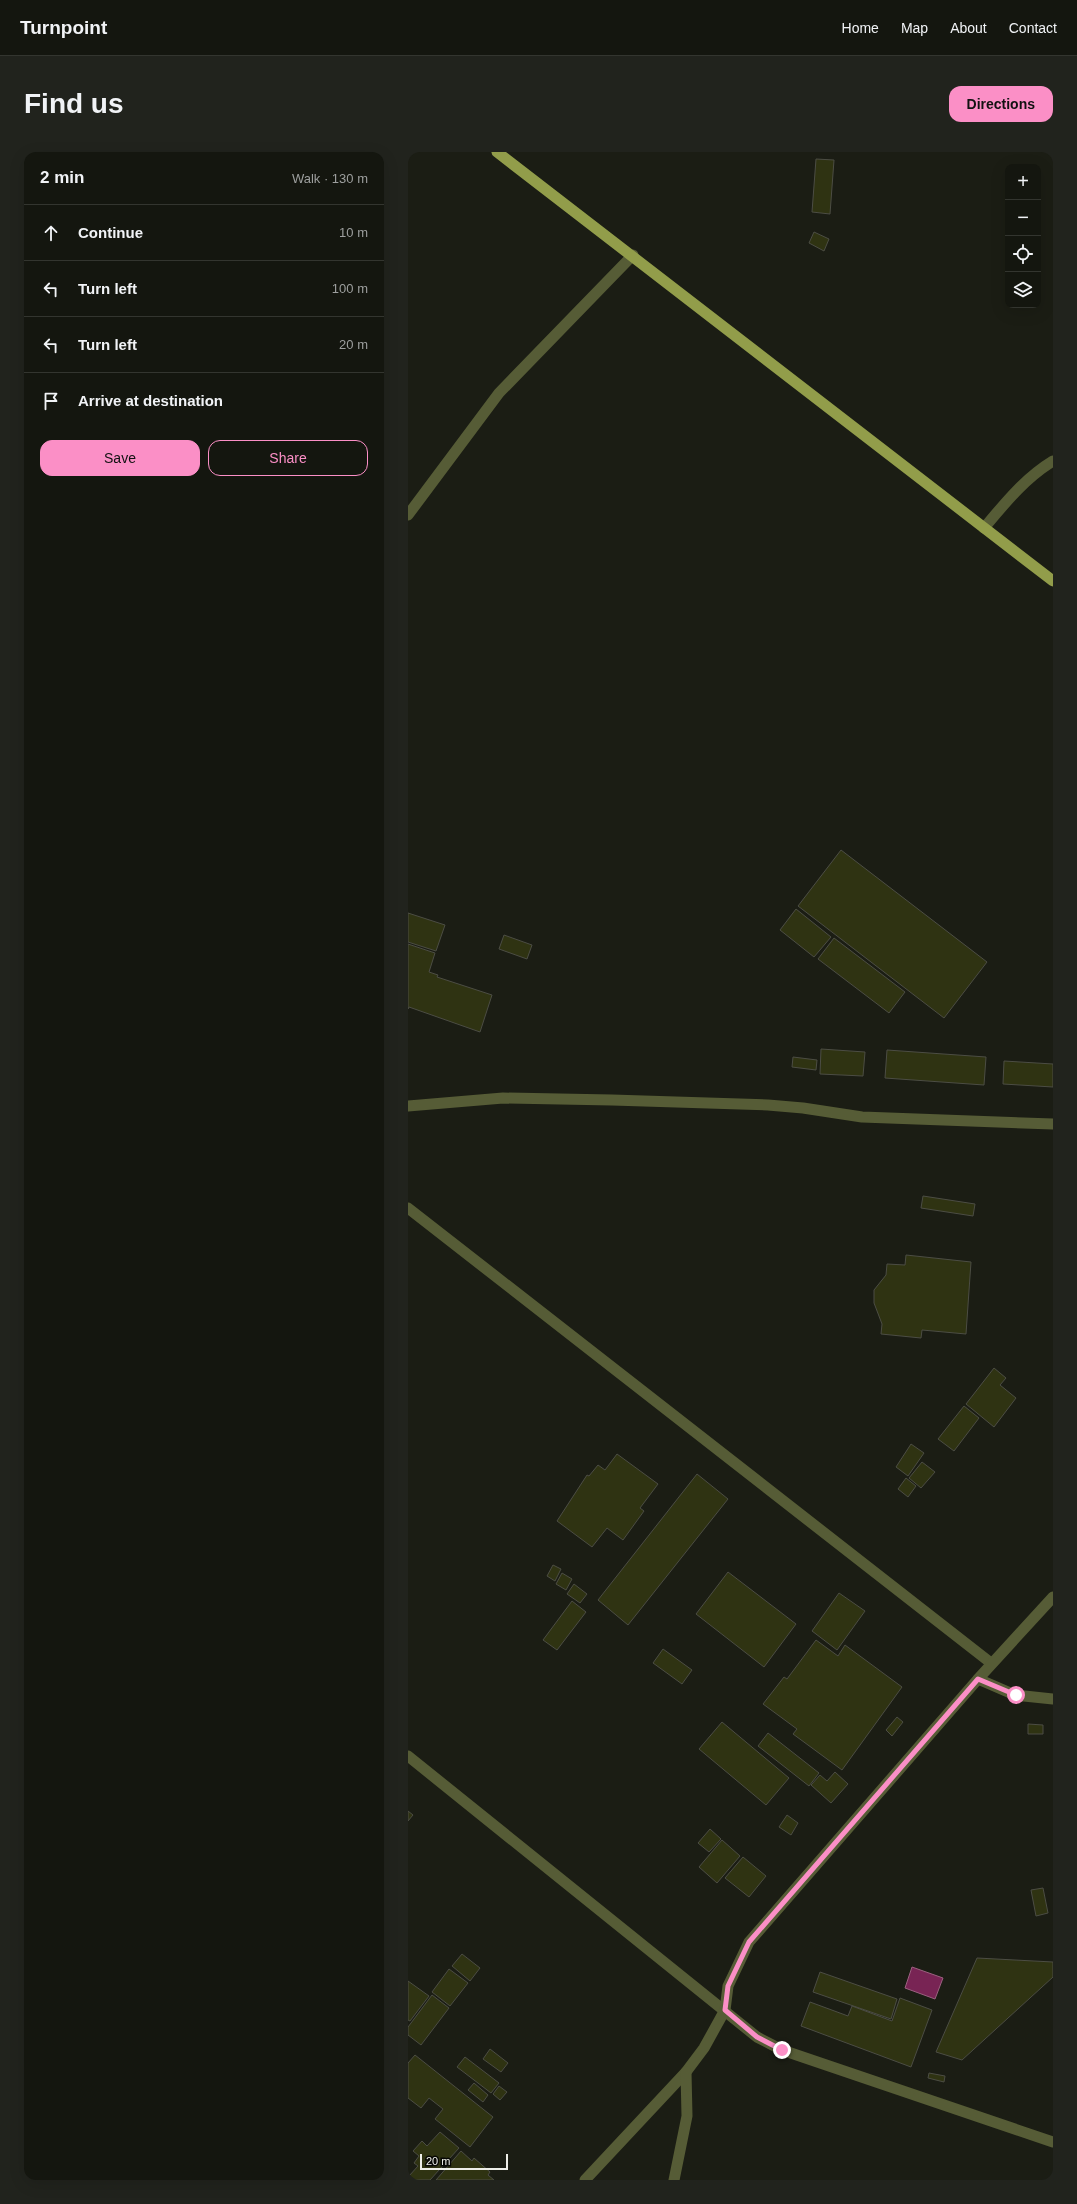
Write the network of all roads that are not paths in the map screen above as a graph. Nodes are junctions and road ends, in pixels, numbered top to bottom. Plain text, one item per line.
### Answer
1 (497, 152) edge
2 (633, 255) junction
3 (1053, 461) edge
4 (408, 515) edge
5 (984, 528) junction
6 (1053, 581) edge
7 (408, 1106) edge
8 (1053, 1124) edge
9 (408, 1208) edge
10 (1053, 1597) edge
11 (991, 1664) junction
12 (978, 1679) junction
13 (1053, 1699) edge
14 (408, 1756) edge
15 (725, 2010) junction
16 (686, 2072) junction
17 (1053, 2142) edge
18 (585, 2180) edge
19 (674, 2180) edge

1 - 2 main road
2 - 4 street
2 - 5 main road
3 - 5 street
5 - 6 main road
7 - 8 street
9 - 11 street
10 - 11 street
11 - 12 street
12 - 13 street
12 - 15 street
14 - 15 street
15 - 16 street
15 - 17 street
16 - 18 street
16 - 19 street

